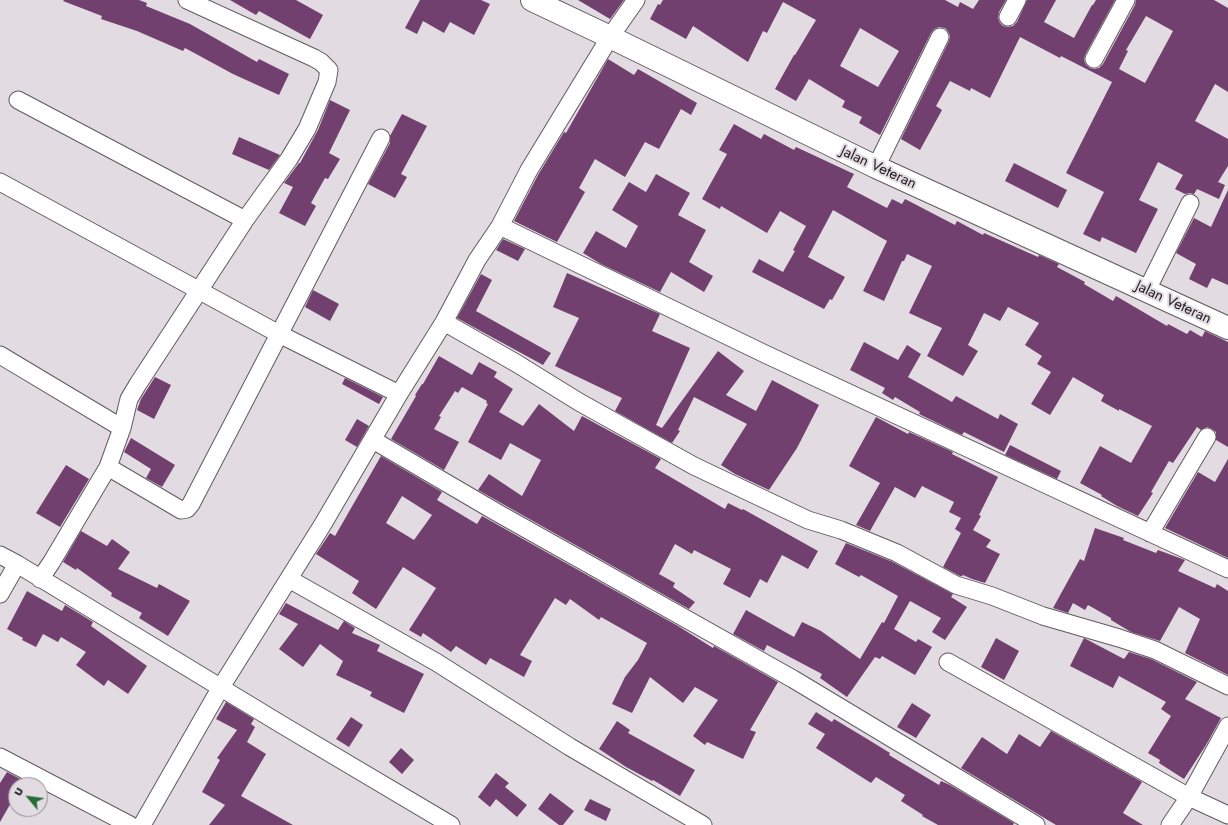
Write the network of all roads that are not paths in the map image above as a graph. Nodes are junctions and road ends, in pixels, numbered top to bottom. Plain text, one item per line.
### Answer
1 (187, 0) edge
2 (532, 0) edge
3 (636, 0) edge
4 (1017, 0) edge
5 (1126, 0) edge
6 (1008, 17) dead end
7 (610, 37) junction
8 (940, 37) dead end
9 (1094, 59) dead end
10 (18, 100) dead end
11 (381, 138) dead end
12 (876, 167) junction
13 (0, 182) edge
14 (1190, 203) dead end
15 (245, 220) junction
16 (500, 226) junction
17 (198, 290) junction
18 (1147, 290) junction
19 (444, 322) junction
20 (1228, 328) edge
21 (279, 334) junction
22 (0, 355) edge
23 (399, 394) junction
24 (122, 428) junction
25 (1206, 436) dead end
26 (373, 440) junction
27 (108, 467) junction
28 (1150, 532) junction
29 (0, 555) edge
30 (16, 564) junction
31 (1228, 569) edge
32 (40, 579) junction
33 (289, 579) junction
34 (0, 594) edge
35 (948, 662) dead end
36 (1228, 686) edge
37 (221, 687) junction
38 (1228, 726) edge
39 (0, 757) edge
40 (1188, 796) junction
41 (1228, 815) edge
42 (130, 825) edge
43 (142, 825) edge
44 (451, 825) edge
45 (703, 825) edge
46 (1036, 825) edge
47 (1170, 825) edge

1 - 15 street
2 - 7 main road, Jalan Veteran
3 - 7 street
4 - 6 street
5 - 9 street
7 - 12 main road, Jalan Veteran
7 - 16 street
8 - 12 street
10 - 15 street
11 - 21 street
12 - 18 main road, Jalan Veteran
13 - 17 street
14 - 18 street
15 - 17 street
16 - 19 street
16 - 28 street
17 - 21 street
17 - 24 street
18 - 20 main road, Jalan Veteran
19 - 23 street
19 - 36 street
21 - 23 street
21 - 27 street
22 - 24 street
23 - 26 street
24 - 27 street
25 - 28 street
26 - 33 street
26 - 46 street
27 - 32 street
28 - 31 street
29 - 30 street
30 - 32 street
30 - 34 street
32 - 37 street
33 - 37 street
33 - 45 street
35 - 40 street
37 - 43 street
37 - 44 street
38 - 40 street
39 - 42 street
40 - 41 street
40 - 47 street

